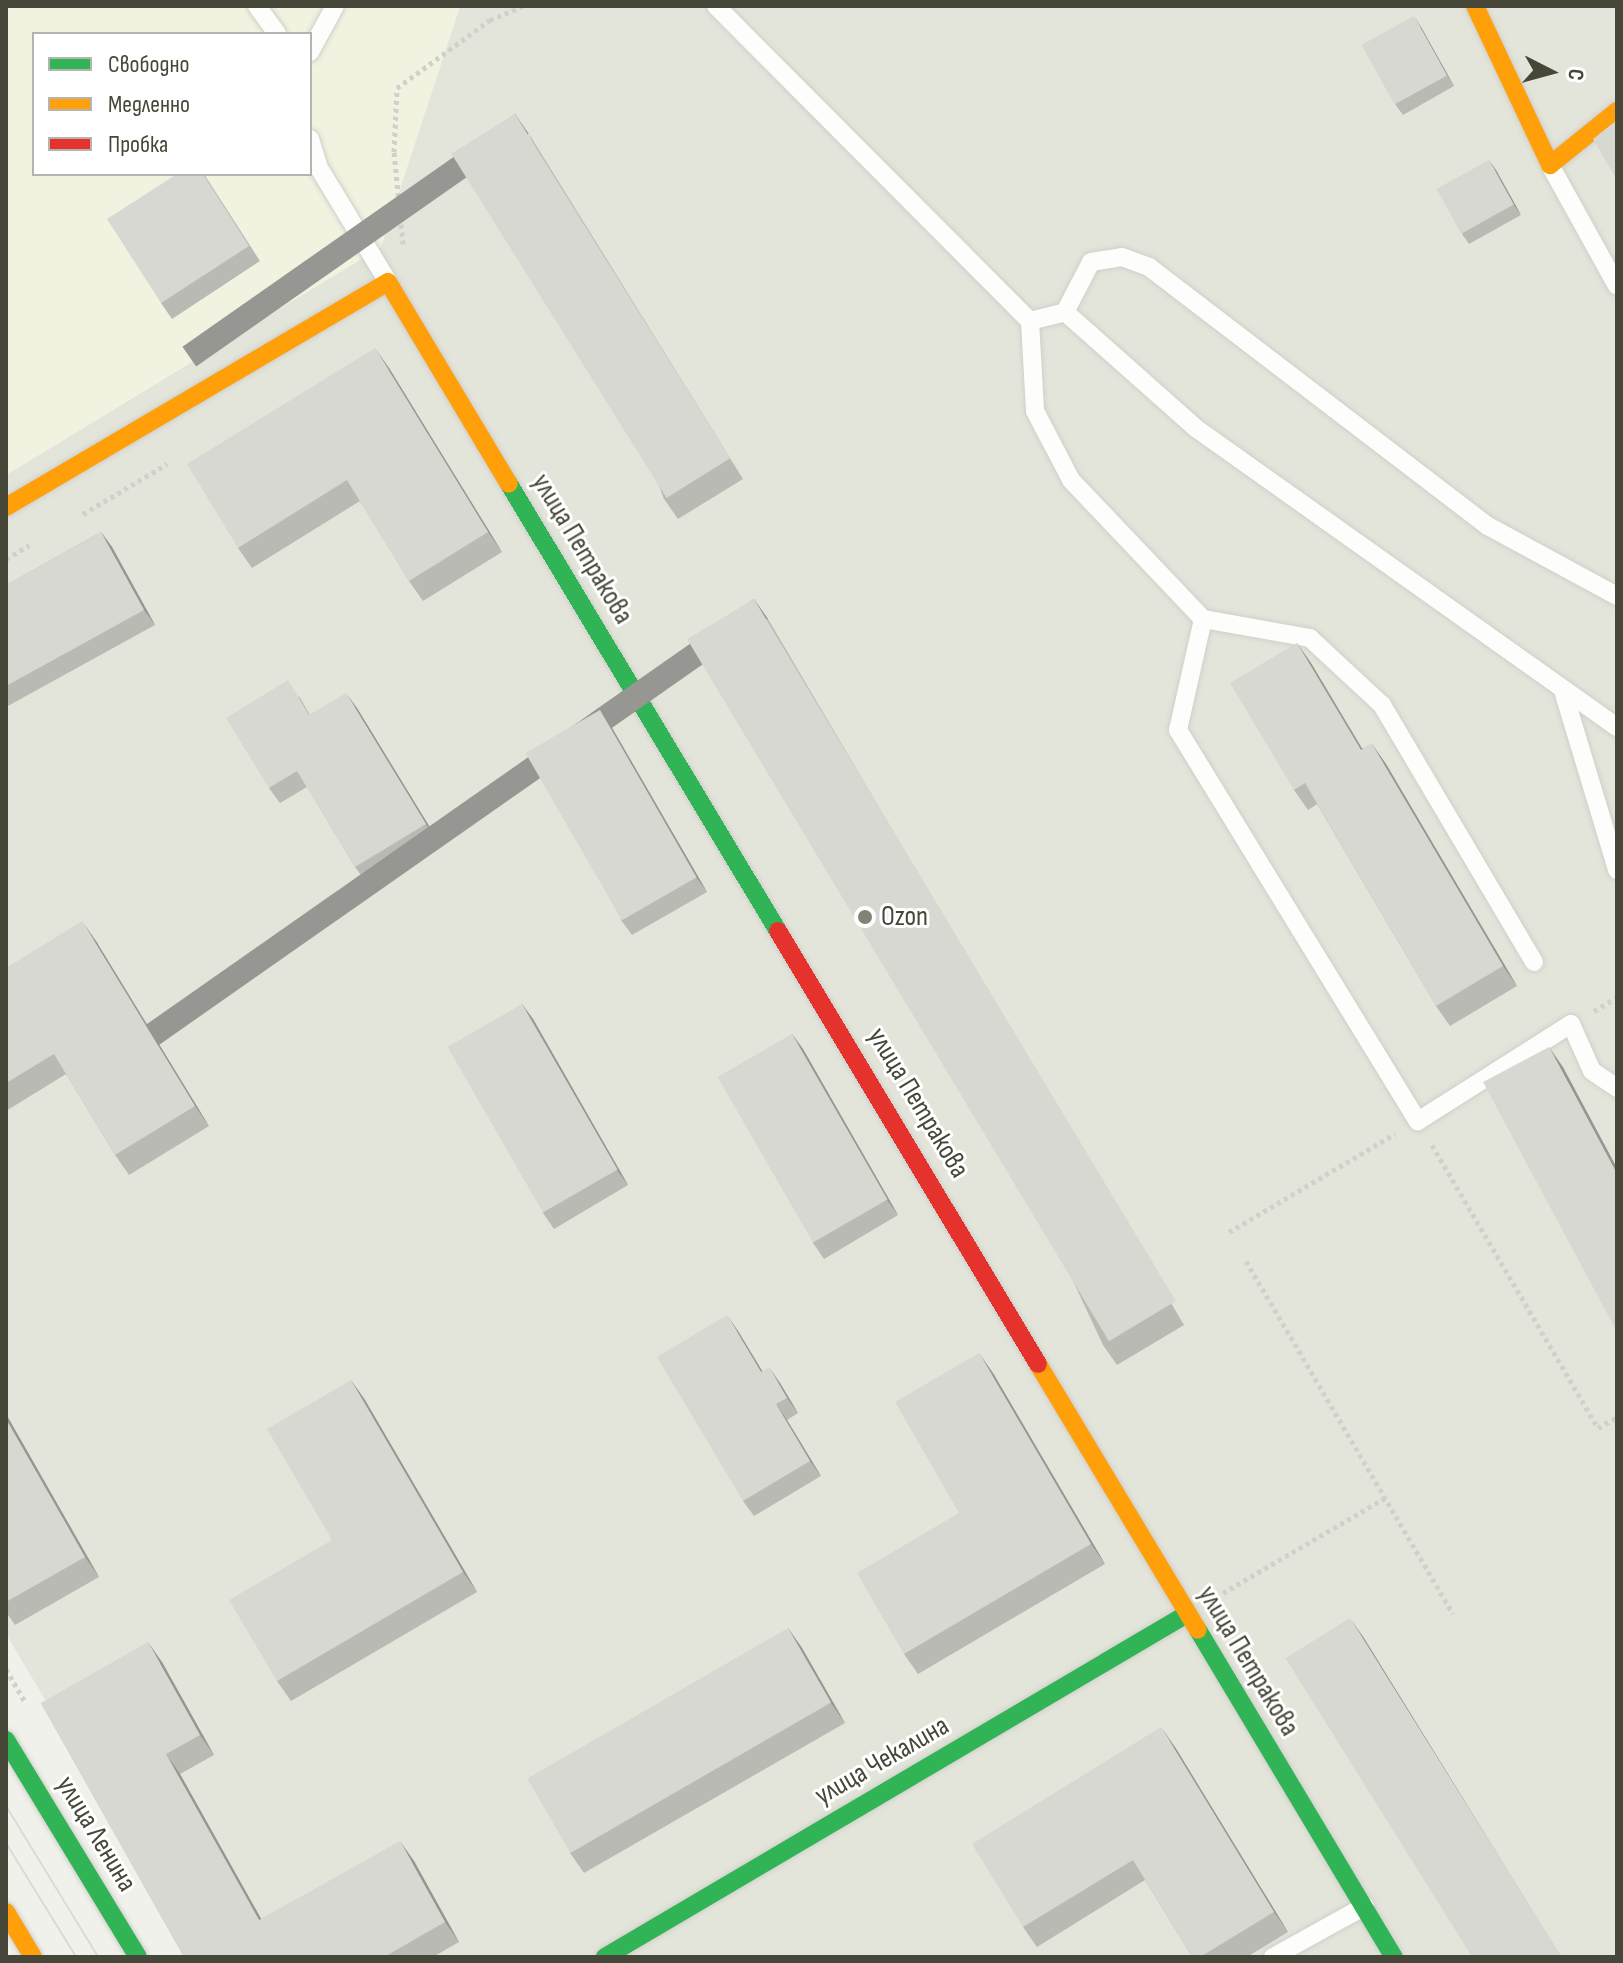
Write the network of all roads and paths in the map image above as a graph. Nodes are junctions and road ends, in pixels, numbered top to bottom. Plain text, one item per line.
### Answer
1 (257, 6) edge
2 (335, 6) edge
3 (523, 6) edge
4 (716, 6) edge
5 (1475, 6) edge
6 (510, 8) edge
7 (276, 32) edge
8 (312, 48) edge
9 (1617, 111) edge
10 (312, 145) edge
11 (1550, 165) junction
12 (412, 261) dead end
13 (388, 282) junction
14 (1617, 286) edge
15 (1065, 312) junction
16 (1030, 321) junction
17 (177, 458) dead end
18 (6, 507) edge
19 (71, 520) dead end
20 (45, 536) dead end
21 (6, 559) edge
22 (1617, 596) edge
23 (1203, 619) junction
24 (1564, 694) junction
25 (1617, 727) edge
26 (1617, 870) edge
27 (1534, 962) dead end
28 (1617, 1088) edge
29 (1418, 1121) junction
30 (1229, 1232) dead end
31 (1246, 1261) dead end
32 (1617, 1417) edge
33 (1385, 1498) junction
34 (1187, 1614) junction
35 (1453, 1614) dead end
36 (6, 1740) edge
37 (1365, 1906) junction
38 (6, 1912) edge
39 (33, 1957) edge
40 (138, 1957) edge
41 (605, 1957) edge
42 (1273, 1957) edge
43 (1394, 1957) edge

1 - 7 lane
2 - 8 lane
3 - 6 path
4 - 16 lane
5 - 11 street
6 - 12 path
9 - 11 street
10 - 13 lane
11 - 14 lane
13 - 18 street
13 - 34 street, улица Петракова
15 - 16 lane
15 - 22 lane
15 - 24 lane
16 - 23 lane
17 - 19 path
20 - 21 path
23 - 27 lane
23 - 29 lane
24 - 25 lane
24 - 26 lane
28 - 29 lane
29 - 30 path
29 - 32 path
31 - 33 path
33 - 34 path
33 - 35 path
34 - 37 street, улица Петракова
34 - 41 street, улица Чекалина
36 - 40 street, улица Ленина
37 - 42 lane
37 - 43 street, улица Петракова
38 - 39 street

